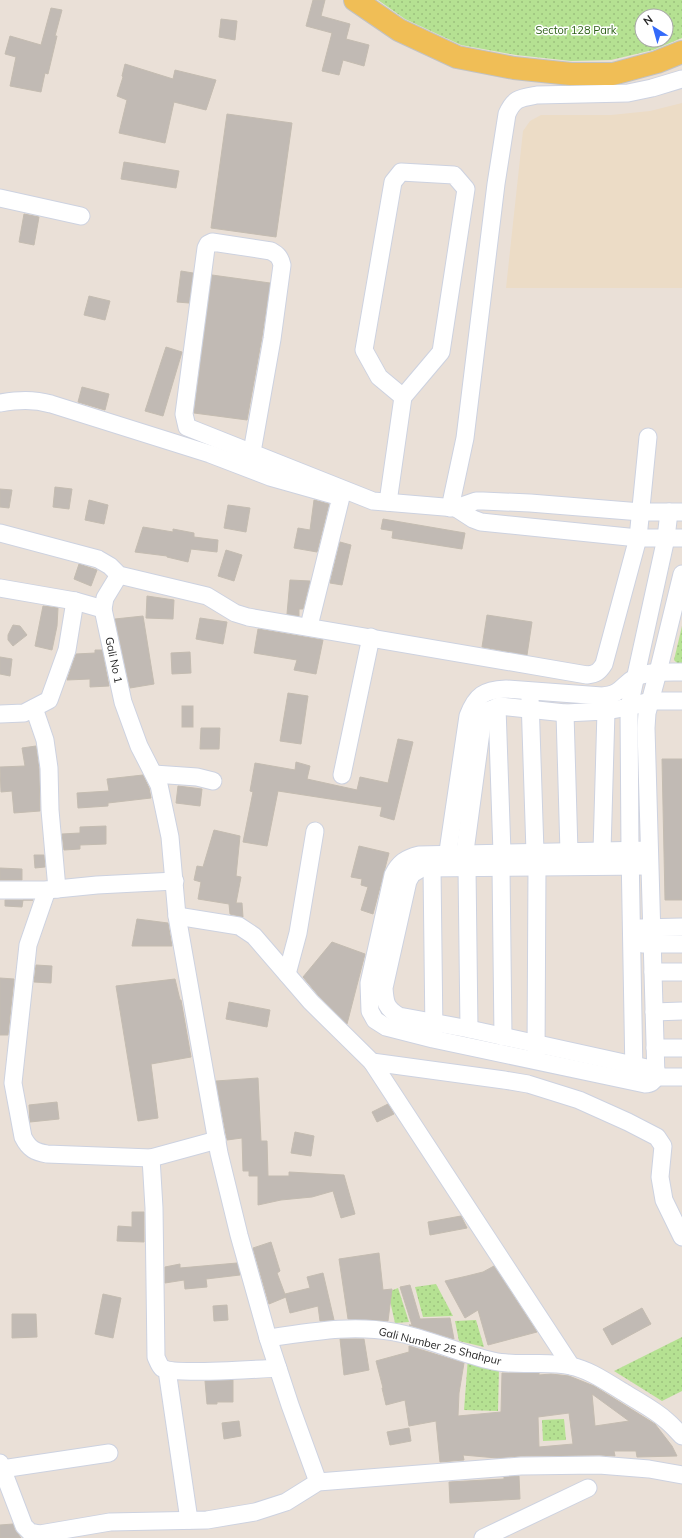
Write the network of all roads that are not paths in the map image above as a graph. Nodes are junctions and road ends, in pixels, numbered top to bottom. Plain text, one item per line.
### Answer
1 (355, 0) edge
2 (682, 52) edge
3 (682, 79) edge
4 (0, 198) edge
5 (81, 216) dead end
6 (403, 397) junction
7 (0, 403) edge
8 (648, 437) dead end
9 (252, 452) junction
10 (388, 502) junction
11 (453, 508) junction
12 (641, 512) junction
13 (675, 512) edge
14 (0, 533) edge
15 (638, 538) junction
16 (674, 538) edge
17 (682, 574) edge
18 (119, 575) junction
19 (0, 588) edge
20 (75, 601) junction
21 (103, 609) junction
22 (309, 626) junction
23 (371, 637) junction
24 (658, 672) junction
25 (682, 672) edge
26 (636, 677) junction
27 (530, 692) junction
28 (650, 701) junction
29 (682, 701) edge
30 (497, 707) junction
31 (629, 707) junction
32 (34, 708) junction
33 (530, 709) junction
34 (606, 711) junction
35 (565, 713) junction
36 (0, 714) edge
37 (154, 774) junction
38 (342, 774) dead end
39 (212, 781) dead end
40 (315, 831) dead end
41 (602, 851) junction
42 (569, 852) junction
43 (630, 858) junction
44 (649, 858) junction
45 (501, 860) junction
46 (536, 860) junction
47 (453, 863) junction
48 (175, 881) junction
49 (0, 890) edge
50 (52, 890) junction
51 (177, 916) junction
52 (651, 927) junction
53 (682, 927) edge
54 (631, 928) junction
55 (632, 944) junction
56 (652, 944) junction
57 (682, 944) edge
58 (653, 972) junction
59 (682, 972) edge
60 (287, 974) junction
61 (682, 1011) edge
62 (654, 1012) junction
63 (469, 1029) junction
64 (434, 1031) junction
65 (503, 1037) junction
66 (655, 1048) junction
67 (682, 1048) edge
68 (536, 1052) junction
69 (372, 1062) junction
70 (634, 1073) junction
71 (656, 1073) junction
72 (682, 1077) edge
73 (217, 1140) junction
74 (151, 1158) junction
75 (682, 1237) edge
76 (268, 1338) junction
77 (568, 1365) junction
78 (278, 1368) junction
79 (167, 1370) junction
80 (682, 1436) edge
81 (109, 1453) dead end
82 (1, 1466) edge
83 (682, 1475) edge
84 (318, 1482) junction
85 (588, 1488) dead end
86 (189, 1520) junction
87 (483, 1538) edge

1 - 2 main road
3 - 11 street
4 - 5 street
6 - 6 street
6 - 10 street
7 - 22 street
8 - 12 street
9 - 9 street
9 - 10 street
10 - 11 street
11 - 12 street
11 - 15 street
12 - 13 street
12 - 15 street
13 - 16 street
14 - 18 street
15 - 16 street
15 - 23 street
16 - 26 street
17 - 24 street
18 - 21 street
18 - 22 street
19 - 20 street
20 - 21 street
20 - 32 street
21 - 37 street, Gali No 1
22 - 23 street
23 - 38 street
24 - 25 street
24 - 26 street
24 - 28 street
26 - 27 street
26 - 31 street
27 - 33 street
27 - 47 street
28 - 29 street
28 - 31 street
28 - 44 street
30 - 33 street
30 - 45 street
30 - 47 street
31 - 34 street
31 - 43 street
32 - 36 street
32 - 50 street
33 - 35 street
33 - 46 street
34 - 35 street
34 - 41 street
35 - 42 street
37 - 39 street
37 - 48 street, Gali No 1
40 - 60 street
41 - 42 street
41 - 43 street
42 - 46 street
43 - 44 street
43 - 46 street
43 - 54 street
44 - 52 street
45 - 46 street
45 - 47 street
45 - 65 street
46 - 68 street
47 - 63 street
47 - 64 street
47 - 64 street
48 - 50 street
48 - 51 street, Gali No 1
49 - 50 street
50 - 74 street
51 - 60 street
51 - 73 street, Gali No 1
52 - 53 street
52 - 54 street
52 - 56 street
54 - 55 street
55 - 56 street
55 - 70 street
56 - 57 street
56 - 58 street
58 - 59 street
58 - 62 street
60 - 69 street
61 - 62 street
62 - 66 street
63 - 64 street
63 - 65 street
64 - 68 street
65 - 68 street
66 - 67 street
66 - 71 street
68 - 70 street
69 - 75 street
69 - 77 street
70 - 71 street
71 - 72 street
73 - 74 street
73 - 76 street, Gali No 1
74 - 79 street
76 - 77 street, Gali Number 25 Shahpur
76 - 78 street, Gali No 1
77 - 80 street, Gali Number 25 Shahpur
78 - 79 street
78 - 84 street, Gali No 1
79 - 86 street
81 - 82 street
82 - 86 street
83 - 84 street
84 - 86 street
85 - 87 street

